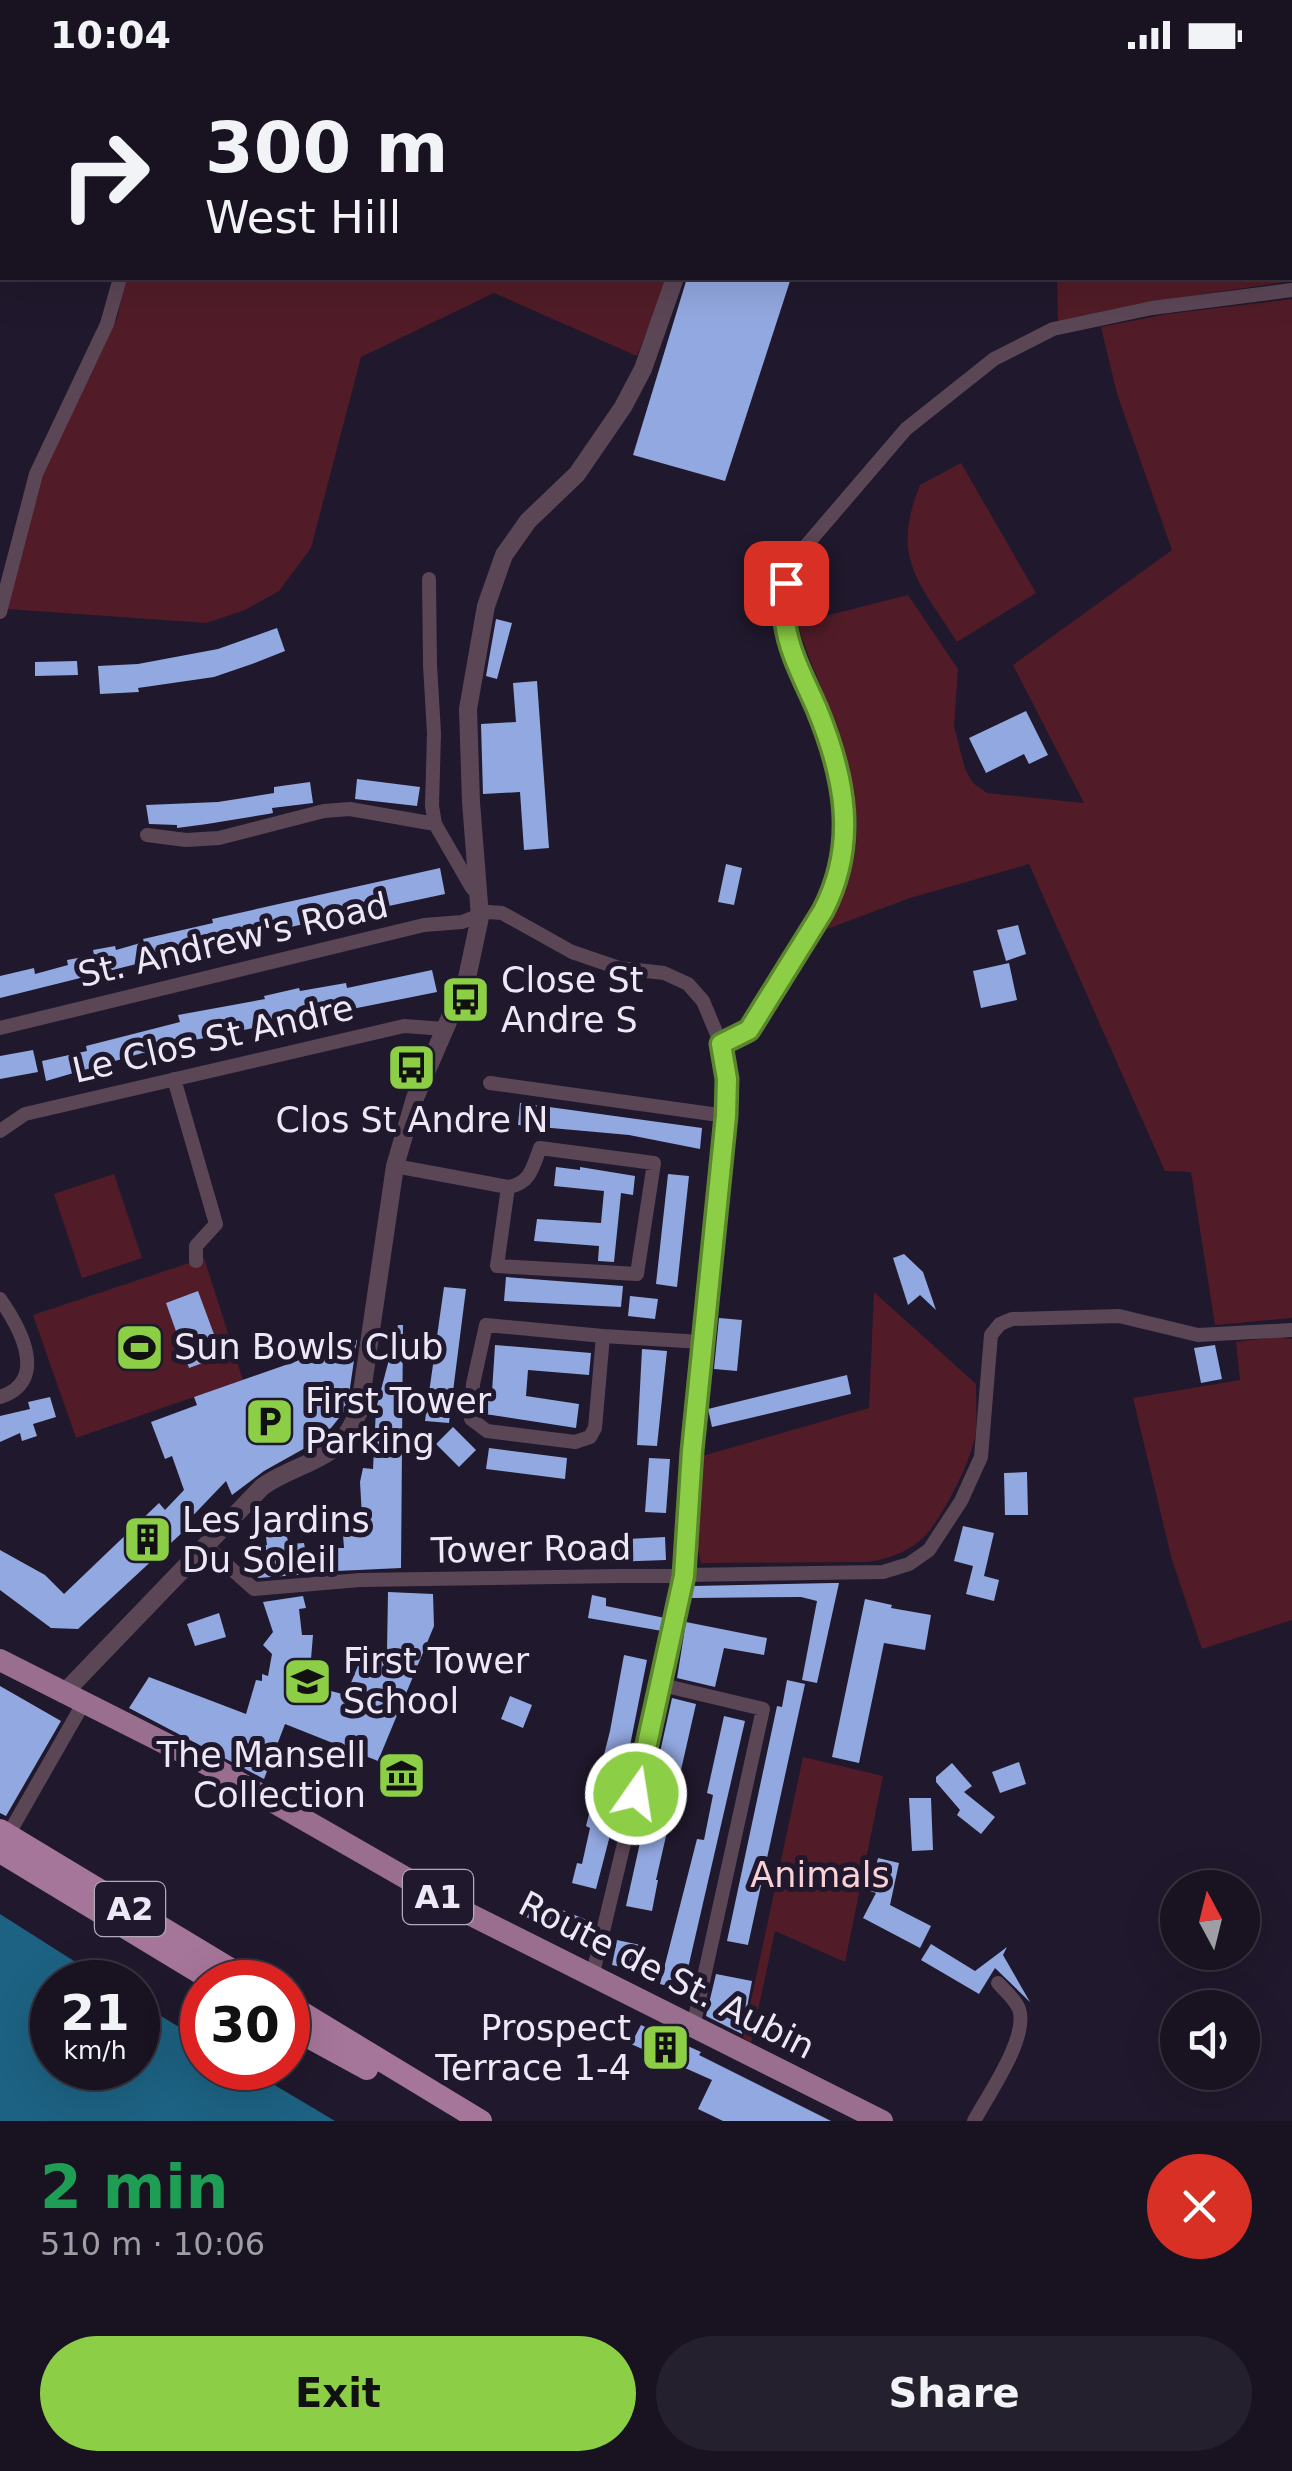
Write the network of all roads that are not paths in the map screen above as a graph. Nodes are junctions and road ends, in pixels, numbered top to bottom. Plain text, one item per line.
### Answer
1 (119, 280) edge
2 (674, 280) edge
3 (1292, 290) edge
4 (430, 580) dead end
5 (0, 612) edge
6 (435, 824) junction
7 (148, 834) dead end
8 (479, 890) junction
9 (480, 917) junction
10 (0, 1028) edge
11 (444, 1029) junction
12 (721, 1044) junction
13 (174, 1079) junction
14 (490, 1084) dead end
15 (726, 1116) junction
16 (0, 1131) edge
17 (396, 1166) junction
18 (508, 1187) junction
19 (196, 1261) dead end
20 (0, 1299) edge
21 (1292, 1330) edge
22 (603, 1336) junction
23 (702, 1342) junction
24 (0, 1397) edge
25 (206, 1546) junction
26 (684, 1576) junction
27 (0, 1660) edge
28 (662, 1685) junction
29 (73, 1699) junction
30 (2, 1839) edge
31 (182, 1960) edge
32 (214, 1960) edge
33 (592, 1977) junction
34 (998, 1984) dead end
35 (310, 2017) edge
36 (693, 2027) junction
37 (310, 2038) edge
38 (848, 2114) edge
39 (451, 2121) edge
40 (481, 2121) edge
41 (882, 2121) edge
42 (974, 2121) edge

1 - 5 street
2 - 8 street
3 - 12 street
4 - 6 street
6 - 7 street
6 - 8 street
8 - 9 street
9 - 10 street, St. Andrew's Road
9 - 11 street
9 - 12 street, St. Andrew's Road
11 - 13 street, Le Clos St Andre
11 - 17 street
12 - 15 street, St. Andrew's Road
13 - 16 street, Le Clos St Andre
13 - 19 street
14 - 15 street
15 - 23 street, St. Andrew's Road
17 - 18 street
17 - 25 street
18 - 18 street
20 - 24 street
21 - 26 street, Tower Road
22 - 22 street
22 - 23 street
23 - 26 street, St. Andrew's Road
25 - 26 street, Tower Road
25 - 29 street
26 - 28 street, St. Andrew's Road
27 - 29 main road, Route de St. Aubin / A1
28 - 33 street, St. Andrew's Road
28 - 36 street
29 - 30 street
29 - 33 main road, Route de St. Aubin / A1
30 - 31 highway, A2
30 - 32 highway, A2
33 - 36 main road, Route de St. Aubin / A1
34 - 42 street
35 - 40 highway
36 - 38 main road, Route de St. Aubin / A1
37 - 39 highway
38 - 41 main road, Route de St. Aubin / A1

